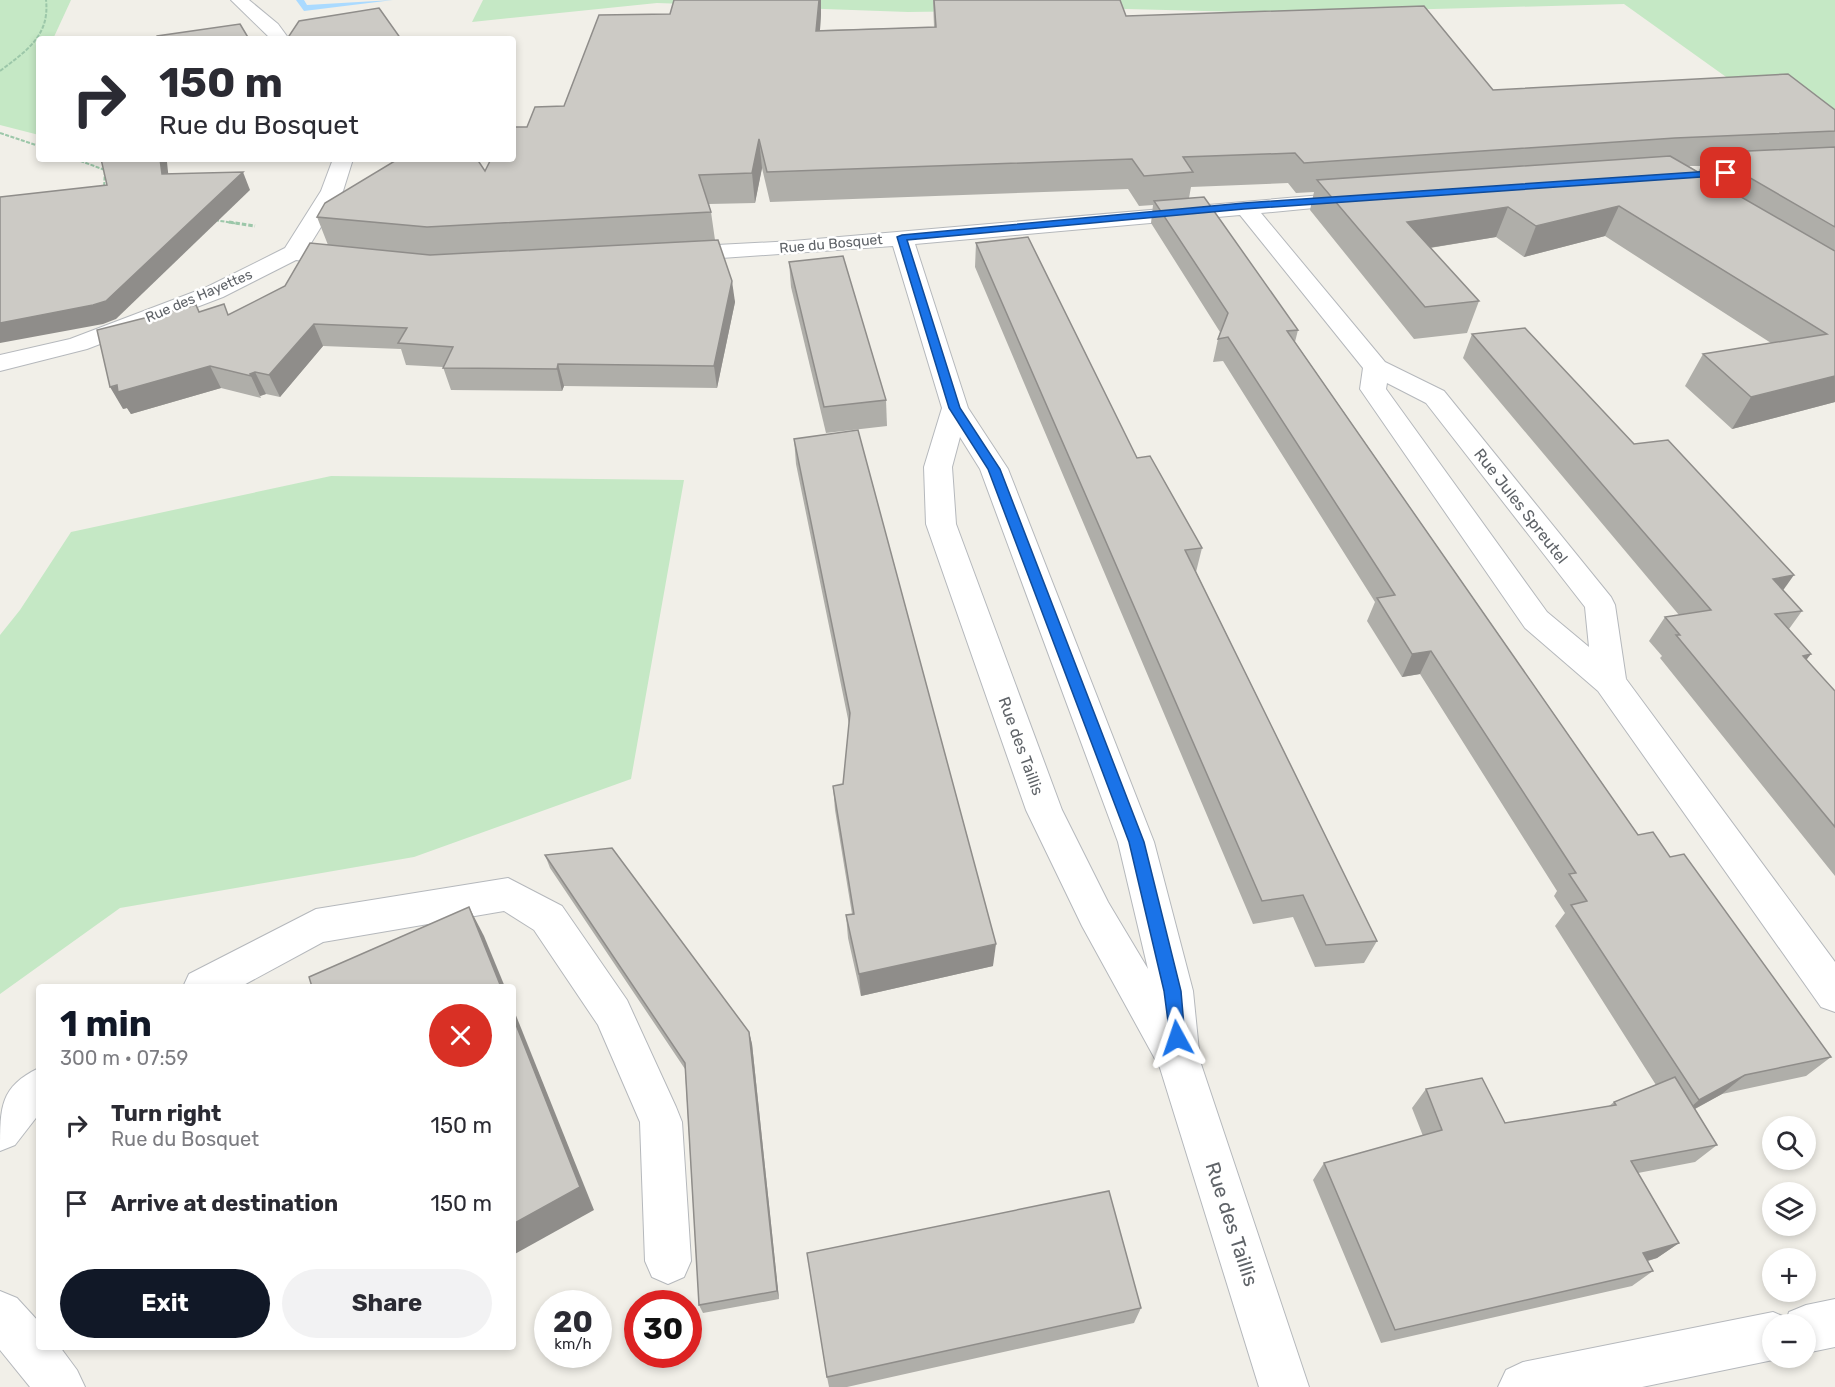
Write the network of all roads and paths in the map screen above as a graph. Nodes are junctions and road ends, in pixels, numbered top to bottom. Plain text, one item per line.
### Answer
1 (46, 0) edge
2 (239, 0) edge
3 (40, 36) edge
4 (278, 36) edge
5 (36, 41) edge
6 (0, 71) edge
7 (0, 133) edge
8 (36, 145) edge
9 (83, 162) edge
10 (342, 162) edge
11 (104, 192) edge
12 (1375, 196) edge
13 (1244, 206) junction
14 (210, 220) edge
15 (902, 237) junction
16 (299, 244) junction
17 (662, 255) edge
18 (370, 261) edge
19 (0, 363) edge
20 (1376, 367) junction
21 (955, 408) junction
22 (1610, 682) junction
23 (210, 984) edge
24 (1835, 994) edge
25 (1179, 1062) junction
26 (36, 1090) edge
27 (0, 1130) edge
28 (668, 1261) dead end
29 (0, 1315) edge
30 (1835, 1323) edge
31 (1816, 1327) edge
32 (1762, 1338) edge
33 (60, 1387) edge
34 (1284, 1387) edge
35 (1523, 1387) edge

1 - 3 path
2 - 4 street
5 - 6 path
7 - 8 path
9 - 11 path
10 - 16 street
12 - 13 street, Rue du Bosquet
13 - 15 street, Rue du Bosquet
13 - 20 street, Rue Jules Spreutel
14 - 16 path
15 - 17 street, Rue du Bosquet
15 - 21 street, Rue des Taillis
16 - 18 street
16 - 19 street, Rue des Hayettes
20 - 22 street, Rue Jules Spreutel
20 - 22 street, Rue Jules Spreutel
21 - 25 street, Rue des Taillis
21 - 25 street, Rue des Taillis
22 - 24 street, Rue Jules Spreutel
23 - 28 street
25 - 34 street, Rue des Taillis
26 - 27 street
29 - 33 street
30 - 31 street
32 - 35 street

